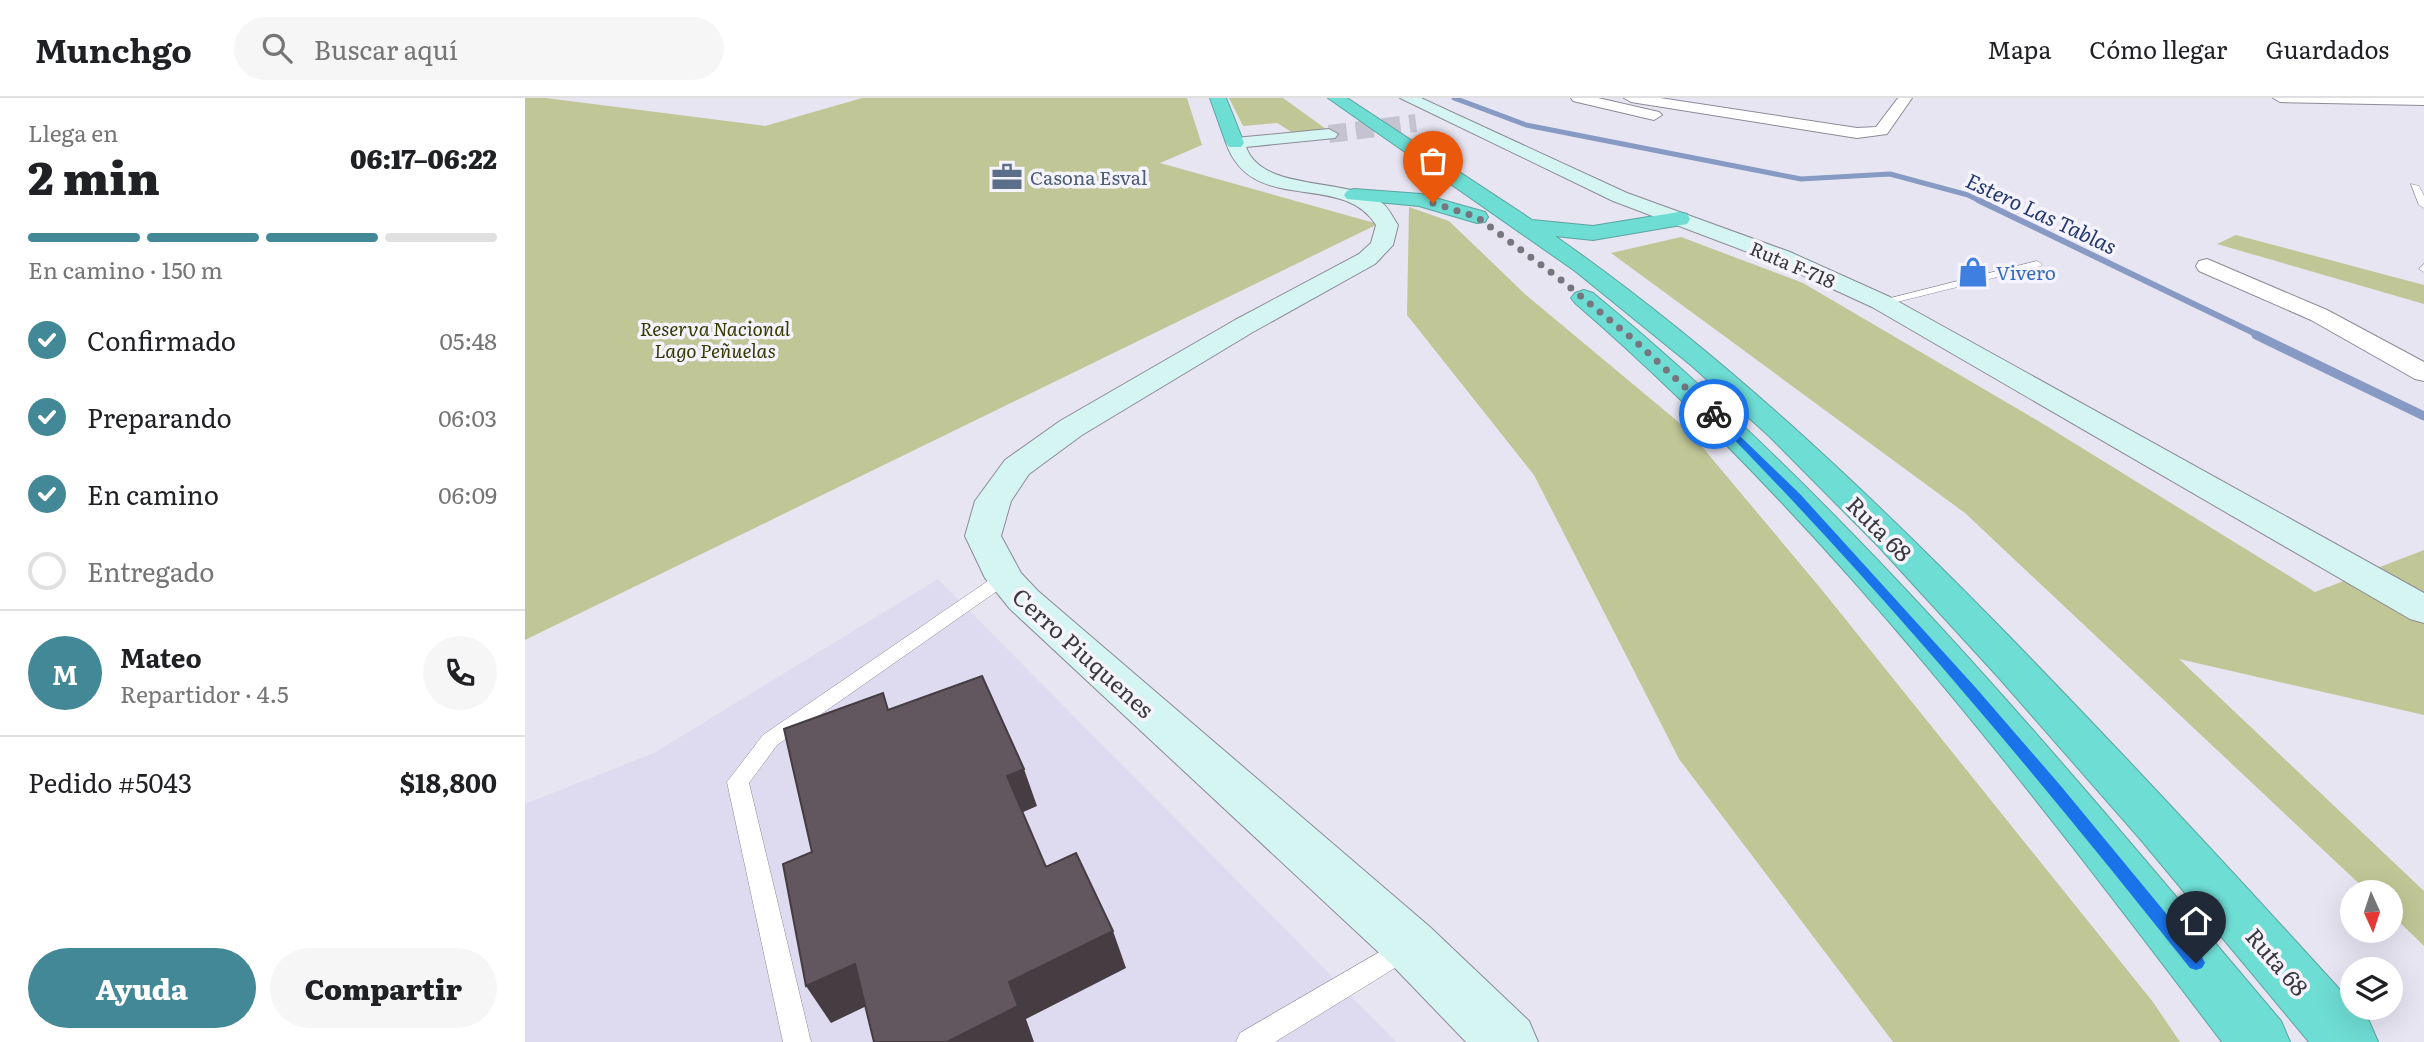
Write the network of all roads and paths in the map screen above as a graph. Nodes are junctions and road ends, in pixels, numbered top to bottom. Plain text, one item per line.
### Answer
1 (1218, 98) edge
2 (1408, 98) tunnel mouth
3 (1579, 98) edge
4 (1630, 98) edge
5 (1905, 98) edge
6 (2280, 98) edge
7 (2397, 99) edge
8 (1328, 101) edge
9 (2424, 101) edge
10 (1678, 102) edge
11 (1790, 105) dead end
12 (2424, 108) edge
13 (2424, 114) edge
14 (1451, 118) junction
15 (1771, 120) junction
16 (1416, 123) tunnel mouth
17 (1741, 128) dead end
18 (1329, 134) tunnel mouth
19 (1235, 143) junction
20 (2414, 186) dead end
21 (1354, 195) junction
22 (2424, 205) edge
23 (1477, 217) junction
24 (1679, 219) junction
25 (1527, 226) junction
26 (2037, 264) dead end
27 (1575, 265) junction
28 (2207, 266) dead end
29 (1881, 302) junction
30 (2351, 305) dead end
31 (2319, 315) junction
32 (2424, 373) edge
33 (1004, 578) junction
34 (2424, 610) edge
35 (1410, 945) junction
36 (1488, 1033) edge
37 (797, 1042) edge
38 (1250, 1042) edge
39 (2259, 1042) edge
40 (2347, 1042) edge

1 - 19 highway
2 - 14 street, Ruta F-718
3 - 17 street
4 - 10 street
5 - 15 street
6 - 7 street
7 - 9 street
7 - 12 street
7 - 13 street
8 - 23 highway, Ruta 68
8 - 25 highway, Ruta 68
10 - 15 street
11 - 15 street
14 - 16 street
14 - 24 street, Ruta F-718
18 - 19 street
19 - 21 street
20 - 22 lane
21 - 23 highway
21 - 33 street, Cerro Piuquenes
23 - 27 highway, Ruta 68
24 - 27 highway
24 - 29 street, Ruta F-718
25 - 27 highway, Ruta 68
25 - 27 highway
26 - 29 lane
27 - 39 highway, Ruta 68
27 - 40 highway, Ruta 68
28 - 31 street
29 - 34 street, Ruta F-718
30 - 31 street
31 - 32 street
33 - 35 street, Cerro Piuquenes
33 - 37 lane
35 - 36 street, Cerro Piuquenes
35 - 38 lane

